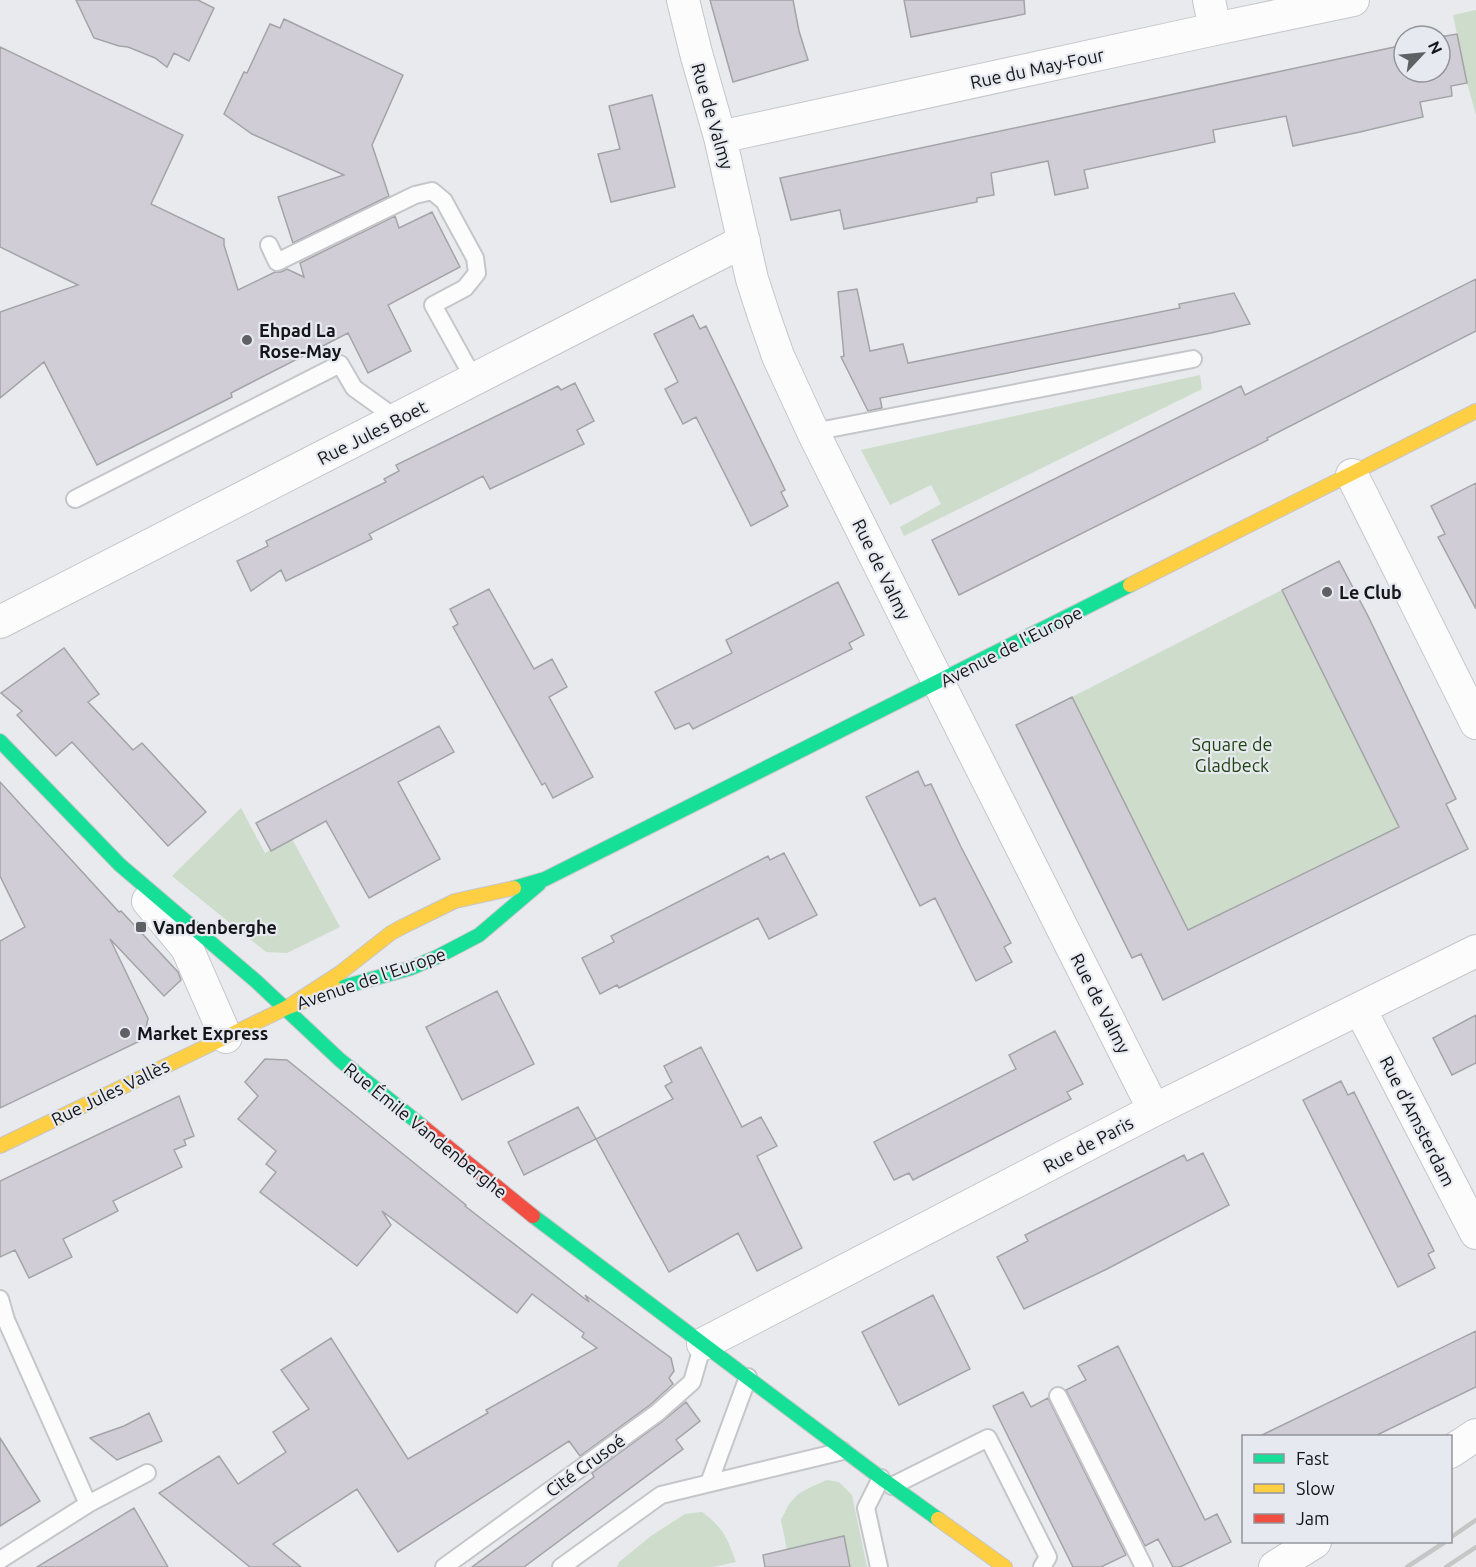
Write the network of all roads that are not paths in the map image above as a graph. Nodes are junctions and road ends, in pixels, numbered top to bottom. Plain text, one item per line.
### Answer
1 (683, 0) edge
2 (1353, 0) edge
3 (1212, 14) edge
4 (720, 137) junction
5 (744, 241) junction
6 (269, 245) dead end
7 (1193, 359) dead end
8 (474, 379) junction
9 (1476, 411) edge
10 (397, 419) junction
11 (813, 432) junction
12 (1352, 475) junction
13 (75, 499) dead end
14 (0, 622) edge
15 (939, 682) junction
16 (1476, 723) edge
17 (0, 741) edge
18 (120, 865) junction
19 (545, 879) junction
20 (1476, 951) edge
21 (286, 1008) junction
22 (1360, 1009) junction
23 (226, 1036) junction
24 (1154, 1110) junction
25 (0, 1146) edge
26 (1476, 1233) edge
27 (0, 1299) edge
28 (3, 1321) edge
29 (703, 1344) junction
30 (748, 1377) junction
31 (1058, 1396) dead end
32 (1476, 1435) edge
33 (844, 1451) junction
34 (1452, 1451) edge
35 (147, 1473) dead end
36 (887, 1482) junction
37 (709, 1483) junction
38 (88, 1504) junction
39 (1313, 1543) edge
40 (0, 1560) edge
41 (444, 1567) edge
42 (561, 1567) edge
43 (879, 1567) edge
44 (1005, 1567) edge
45 (1042, 1567) edge
46 (1144, 1567) edge
47 (1275, 1567) edge

1 - 4 street, Rue de Valmy
2 - 3 street, Rue du May-Four
3 - 4 street, Rue du May-Four
4 - 5 street, Rue de Valmy
5 - 8 street, Rue Jules Boet
5 - 11 street, Rue de Valmy
6 - 8 lane
7 - 11 lane
8 - 10 street, Rue Jules Boet
9 - 12 street, Avenue de l'Europe
10 - 13 lane
10 - 14 street, Rue Jules Boet
11 - 15 street, Rue de Valmy
12 - 15 street, Avenue de l'Europe
12 - 16 street
15 - 19 street, Avenue de l'Europe
15 - 24 street, Rue de Valmy
17 - 18 street, Rue Émile Vandenberghe
18 - 21 street, Rue Émile Vandenberghe
18 - 23 street, Rue Émile Vandenberghe
19 - 21 street, Avenue de l'Europe
19 - 21 street, Avenue de l'Europe
20 - 22 street, Rue de Paris
21 - 23 street, Rue Jules Vallès
21 - 29 street, Rue Émile Vandenberghe
22 - 24 street, Rue de Paris
22 - 26 street, Rue d'Amsterdam
23 - 25 street, Rue Jules Vallès
24 - 29 street, Rue de Paris
27 - 28 lane
28 - 38 lane
29 - 30 street, Rue Émile Vandenberghe
29 - 41 lane, Cité Crusoé
30 - 33 street, Rue Émile Vandenberghe
30 - 37 lane
31 - 46 lane
32 - 34 street
33 - 36 street, Rue Émile Vandenberghe
33 - 37 lane
35 - 38 lane
36 - 43 lane
36 - 44 street, Rue Émile Vandenberghe
36 - 45 lane
37 - 42 lane
38 - 40 lane
39 - 47 street

